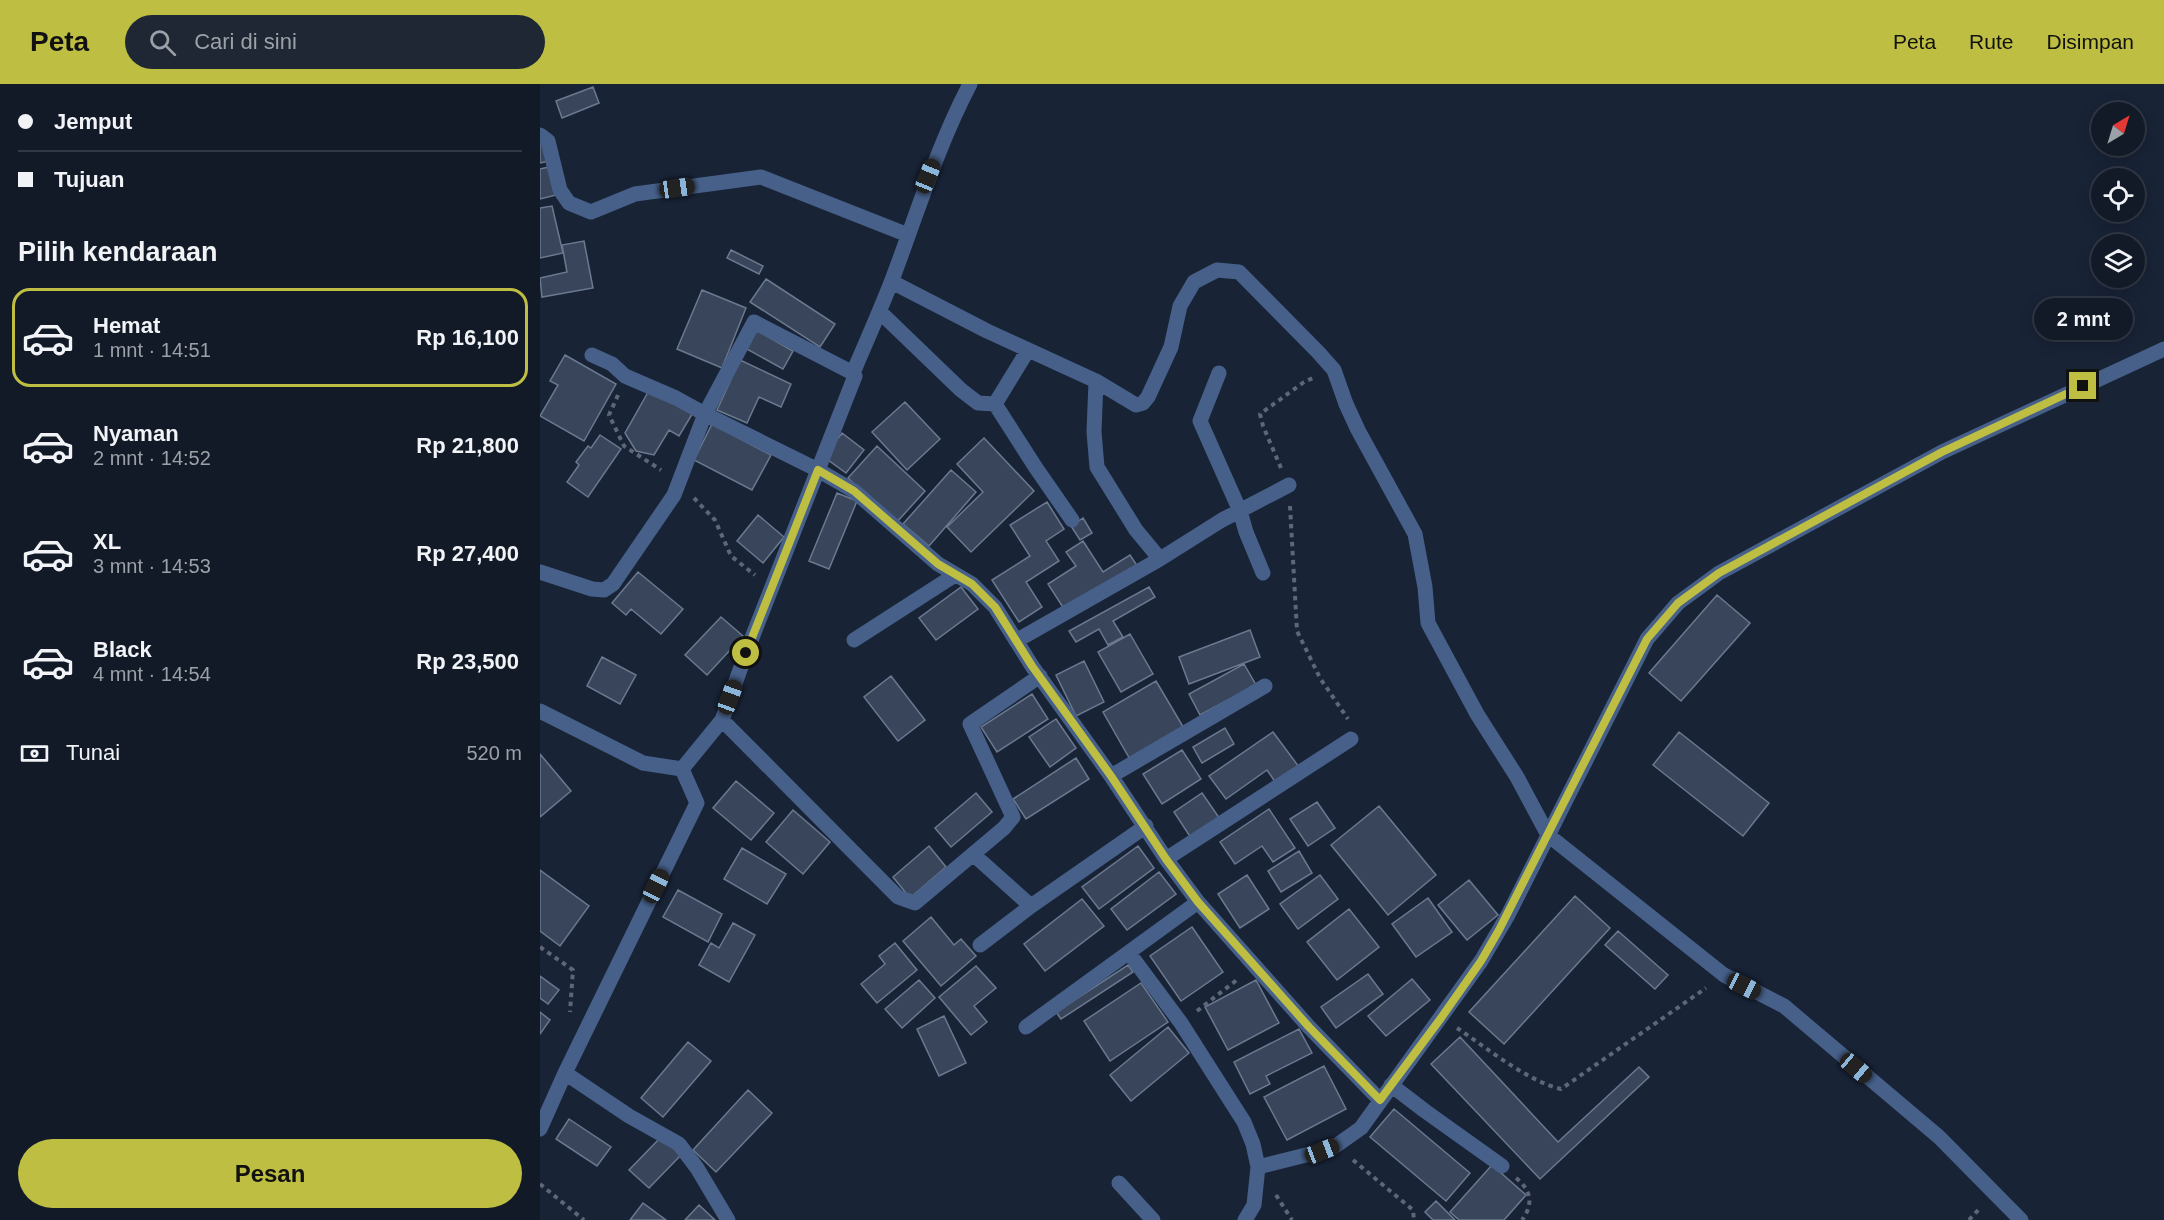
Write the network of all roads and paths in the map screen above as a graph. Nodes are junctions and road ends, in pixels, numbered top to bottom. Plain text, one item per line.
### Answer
1 (970, 84) edge
2 (540, 135) edge
3 (908, 235) junction
4 (892, 282) junction
5 (880, 312) junction
6 (2164, 349) edge
7 (1028, 350) junction
8 (592, 355) dead end
9 (1334, 370) junction
10 (853, 373) junction
11 (1219, 373) dead end
12 (1096, 381) junction
13 (995, 404) junction
14 (705, 414) junction
15 (818, 470) junction
16 (1289, 485) junction
17 (1240, 511) junction
18 (1072, 520) dead end
19 (1160, 559) junction
20 (540, 572) edge
21 (1263, 573) dead end
22 (955, 575) junction
23 (854, 640) dead end
24 (1016, 641) junction
25 (1040, 676) junction
26 (1265, 687) dead end
27 (540, 711) edge
28 (722, 720) junction
29 (1351, 739) joint
30 (682, 769) junction
31 (1111, 776) junction
32 (1146, 826) junction
33 (1548, 835) junction
34 (974, 855) junction
35 (1166, 859) junction
36 (1198, 902) junction
37 (1031, 906) junction
38 (980, 945) dead end
39 (540, 947) edge
40 (1129, 952) junction
41 (1255, 965) junction
42 (1724, 975) junction
43 (569, 1015) dead end
44 (1441, 1018) junction
45 (1181, 1023) junction
46 (1026, 1027) dead end
47 (565, 1073) junction
48 (1391, 1085) junction
49 (1380, 1100) junction
50 (540, 1130) edge
51 (1337, 1145) junction
52 (1256, 1156) junction
53 (1502, 1167) joint
54 (1119, 1182) dead end
55 (540, 1184) edge
56 (584, 1220) edge
57 (728, 1220) edge
58 (1153, 1220) edge
59 (1245, 1220) edge
60 (1414, 1220) edge
61 (1522, 1220) edge
62 (2021, 1220) edge

1 - 3 street
2 - 3 street
3 - 4 street
4 - 5 street
4 - 7 street
5 - 10 street
5 - 13 street
6 - 33 street
7 - 12 street
7 - 13 street
8 - 14 street
9 - 12 street
9 - 16 path
9 - 33 street
10 - 14 street
10 - 15 street
11 - 17 street
12 - 19 street
13 - 18 street
14 - 15 street
14 - 20 street
15 - 22 street
15 - 28 street
16 - 17 street
16 - 29 path
17 - 19 street
17 - 21 street
19 - 24 street
22 - 23 street
22 - 24 street
24 - 25 street
25 - 31 street
25 - 34 street
26 - 31 street
27 - 30 street
28 - 30 street
28 - 34 street
29 - 35 street
30 - 47 street
31 - 32 street
32 - 35 street
32 - 37 street
33 - 42 street
33 - 44 street
34 - 37 street
35 - 36 street
36 - 40 street
36 - 41 street
37 - 38 street
39 - 43 path
40 - 45 street
40 - 46 street
41 - 45 path
41 - 49 street
42 - 44 path
42 - 62 street
44 - 48 street
45 - 52 street
47 - 50 street
47 - 57 street
48 - 49 street
48 - 53 street
49 - 51 street
51 - 52 street
51 - 60 path
52 - 59 street
53 - 61 path
54 - 58 street
55 - 56 path

